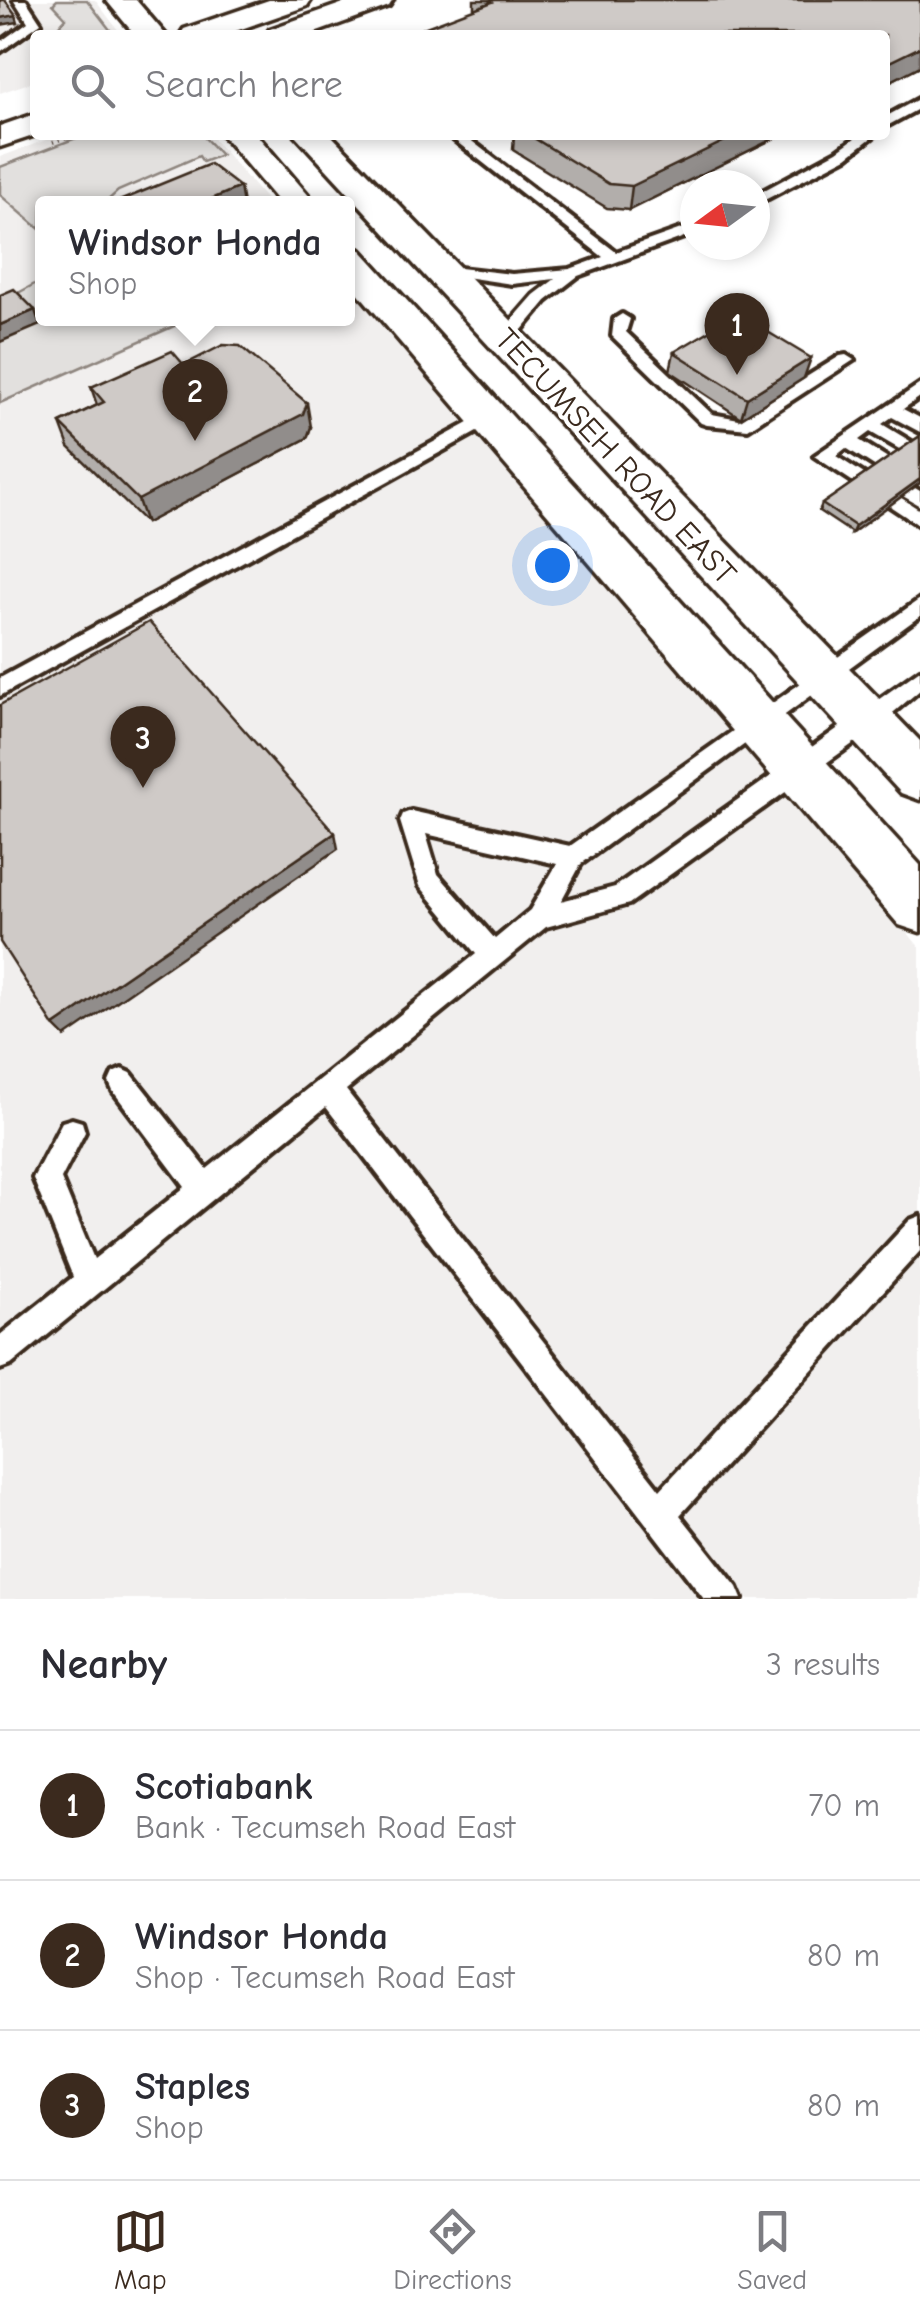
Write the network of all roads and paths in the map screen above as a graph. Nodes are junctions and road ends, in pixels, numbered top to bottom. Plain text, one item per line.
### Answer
1 (20, 0) edge
2 (120, 0) edge
3 (296, 0) edge
4 (379, 0) edge
5 (204, 27) edge
6 (147, 30) edge
7 (295, 30) edge
8 (0, 48) edge
9 (920, 102) edge
10 (890, 119) edge
11 (30, 126) edge
12 (0, 137) edge
13 (243, 140) edge
14 (317, 140) edge
15 (462, 140) edge
16 (861, 140) edge
17 (770, 194) edge
18 (292, 196) edge
19 (680, 233) edge
20 (611, 256) junction
21 (438, 268) junction
22 (573, 273) junction
23 (355, 277) edge
24 (622, 319) dead end
25 (505, 339) junction
26 (846, 360) dead end
27 (887, 414) edge
28 (489, 418) junction
29 (920, 426) edge
30 (920, 440) edge
31 (920, 454) edge
32 (920, 469) edge
33 (920, 486) edge
34 (920, 500) edge
35 (920, 519) edge
36 (920, 606) edge
37 (826, 677) junction
38 (920, 678) edge
39 (0, 688) edge
40 (868, 722) junction
41 (760, 724) junction
42 (800, 770) junction
43 (920, 778) edge
44 (573, 858) junction
45 (920, 906) edge
46 (539, 918) junction
47 (494, 955) junction
48 (122, 1082) dead end
49 (327, 1087) junction
50 (72, 1132) dead end
51 (203, 1187) junction
52 (920, 1230) edge
53 (89, 1281) junction
54 (0, 1354) edge
55 (660, 1515) junction
56 (725, 1599) edge

1 - 8 lane
2 - 6 main road
3 - 5 main road
4 - 7 main road
9 - 10 lane
11 - 12 main road
13 - 18 main road
14 - 21 main road, TECUMSEH ROAD EAST
15 - 20 lane
16 - 17 lane
19 - 20 lane
20 - 22 lane
21 - 22 lane
21 - 25 main road, TECUMSEH ROAD EAST
22 - 25 lane
23 - 28 main road, TECUMSEH ROAD EAST
24 - 26 lane
25 - 37 main road, TECUMSEH ROAD EAST
27 - 29 lane
27 - 30 lane
27 - 31 lane
27 - 32 lane
27 - 33 lane
27 - 34 lane
27 - 35 lane
28 - 39 lane
28 - 41 main road, TECUMSEH ROAD EAST
36 - 37 lane
37 - 40 main road, TECUMSEH ROAD EAST
37 - 41 lane
38 - 40 lane
40 - 42 lane
40 - 43 main road, TECUMSEH ROAD EAST
41 - 42 main road, TECUMSEH ROAD EAST
41 - 44 lane
42 - 45 main road, TECUMSEH ROAD EAST
42 - 46 lane
44 - 46 lane
44 - 47 lane
46 - 47 lane
47 - 49 lane
48 - 51 lane
49 - 51 lane
49 - 55 lane
50 - 53 lane
51 - 53 lane
52 - 55 lane
53 - 54 lane
55 - 56 lane

